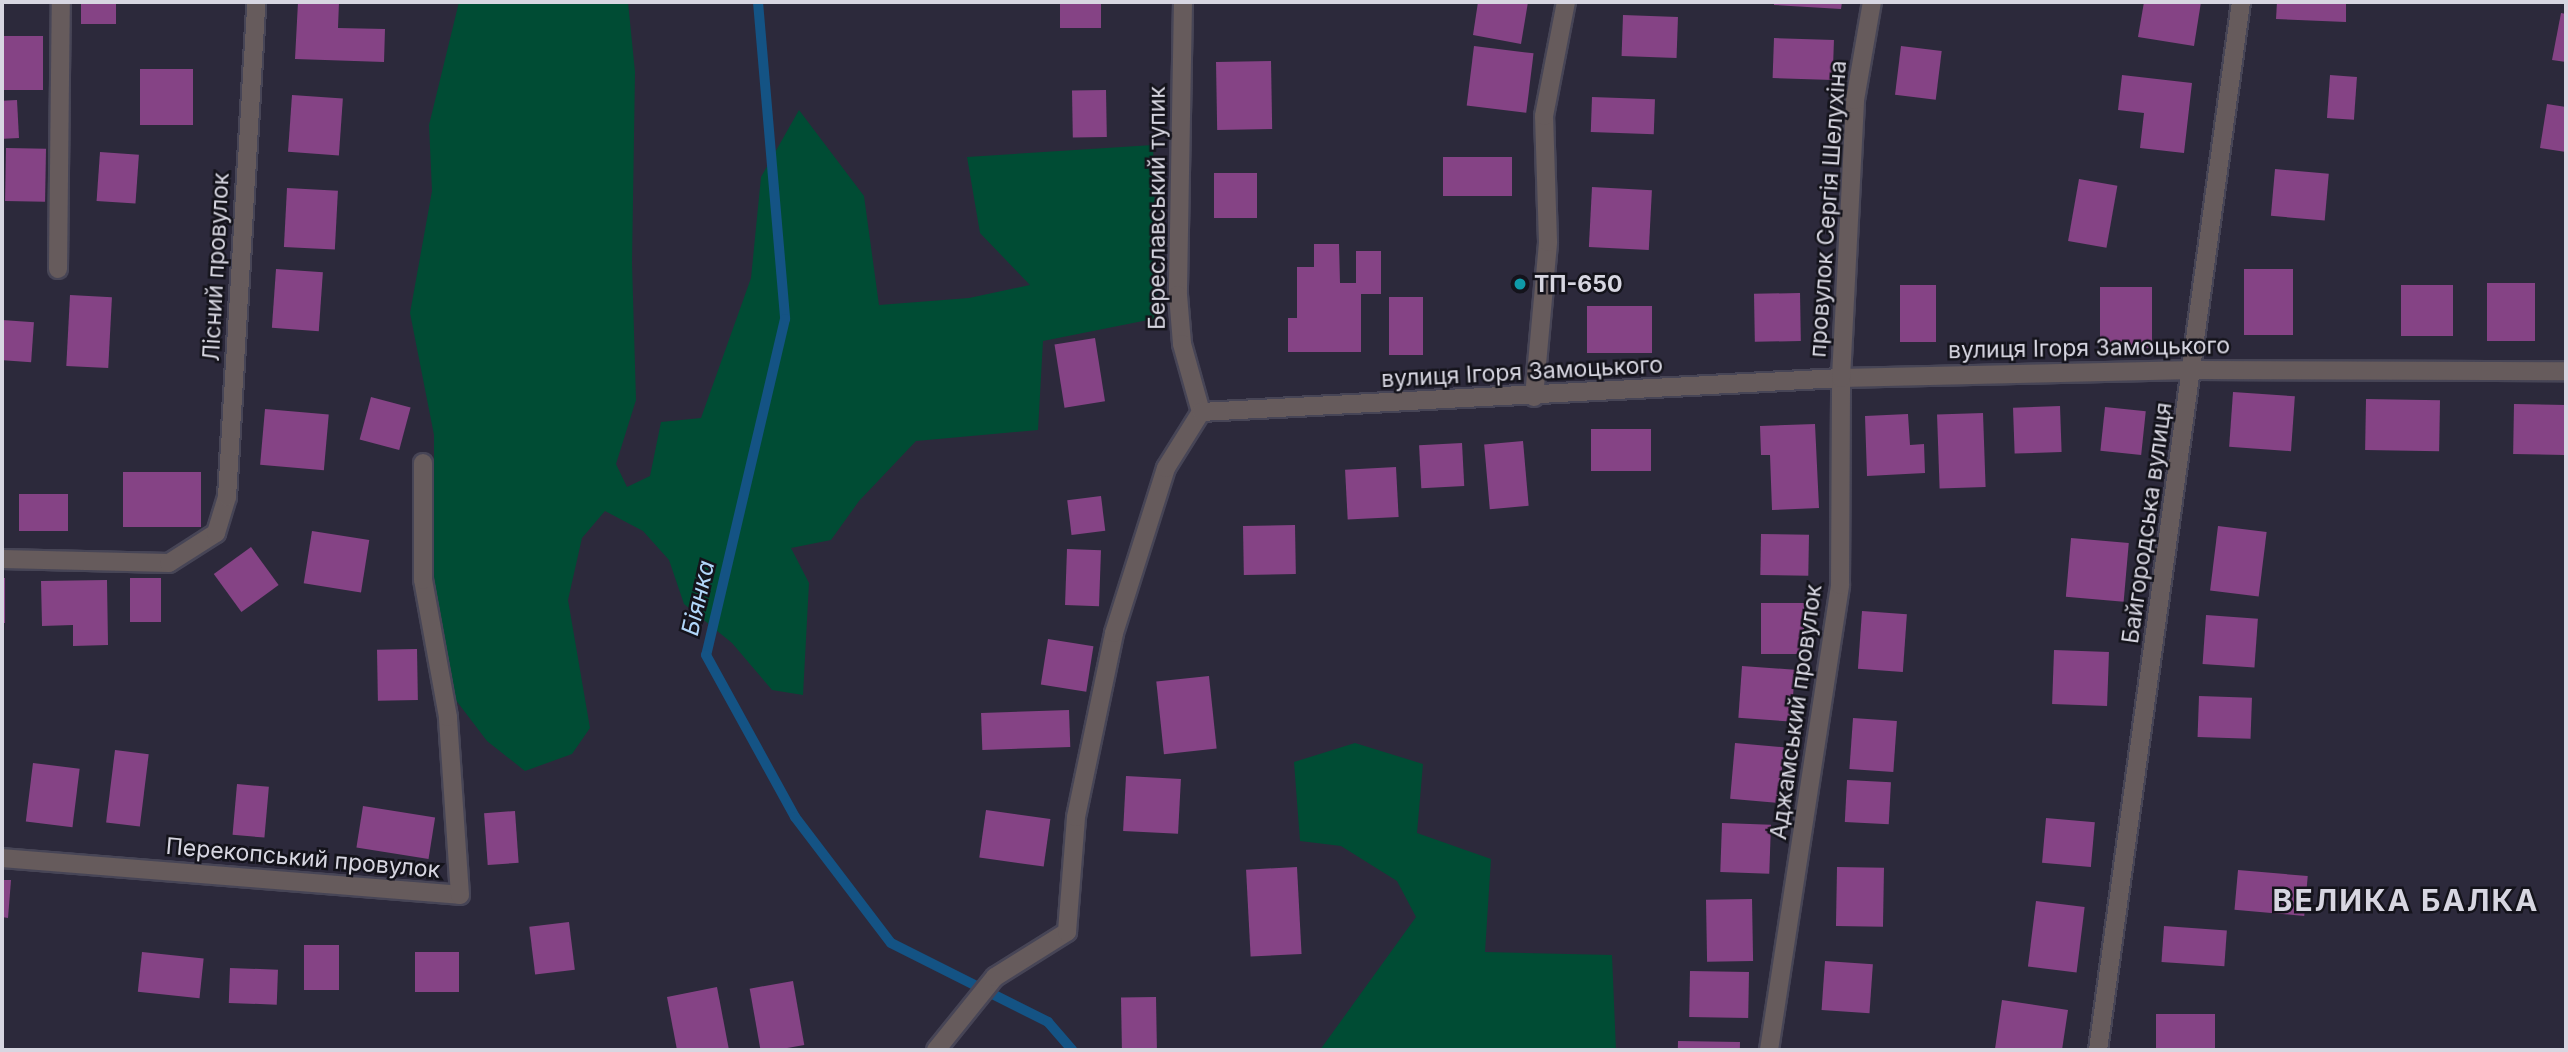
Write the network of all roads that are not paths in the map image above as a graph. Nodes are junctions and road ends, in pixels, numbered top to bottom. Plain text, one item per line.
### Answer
1 (61, 2) edge
2 (256, 2) edge
3 (1183, 2) edge
4 (1566, 2) edge
5 (1872, 2) edge
6 (2241, 2) edge
7 (58, 270) dead end
8 (2193, 370) junction
9 (2566, 371) edge
10 (1841, 379) junction
11 (1534, 397) junction
12 (1201, 412) junction
13 (423, 463) dead end
14 (2, 559) edge
15 (2, 858) edge
16 (936, 1050) edge
17 (1769, 1050) edge
18 (2098, 1050) edge

1 - 7 street
2 - 14 street, Лісний провулок
3 - 12 street, Береславський тупик
4 - 11 street
5 - 10 street, провулок Сергія Шелухіна
6 - 8 street, Байгородська вулиця
8 - 9 street, вулиця Ігоря Замоцького
8 - 10 street, вулиця Ігоря Замоцького
8 - 18 street, Байгородська вулиця
10 - 11 street, вулиця Ігоря Замоцького
10 - 17 street, Аджамський провулок
11 - 12 street, вулиця Ігоря Замоцького
12 - 16 street
13 - 15 street, Перекопський провулок

